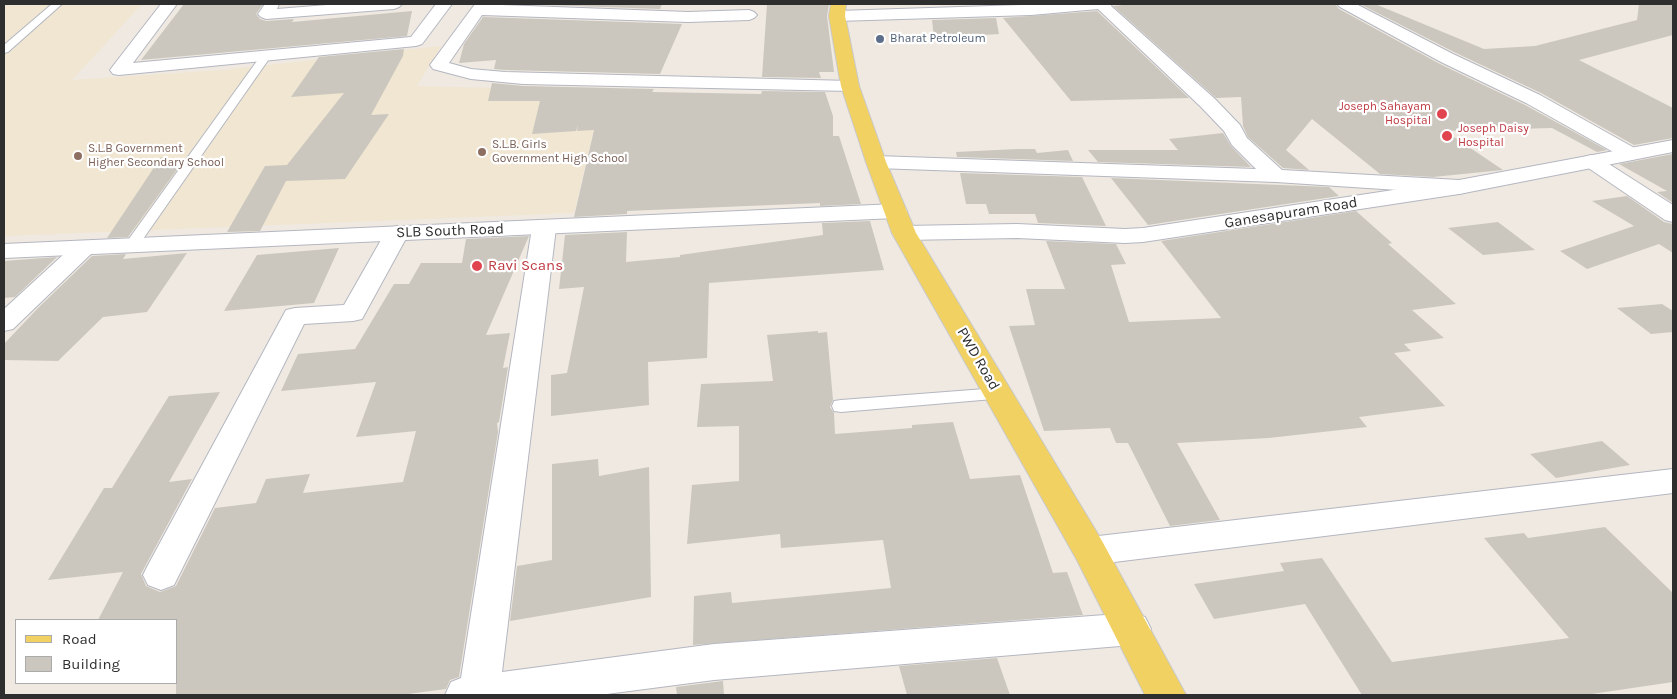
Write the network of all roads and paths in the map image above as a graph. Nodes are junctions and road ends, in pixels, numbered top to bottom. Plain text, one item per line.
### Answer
1 (58, 4) edge
2 (169, 4) edge
3 (272, 4) edge
4 (394, 4) edge
5 (444, 4) edge
6 (1101, 4) edge
7 (1105, 4) edge
8 (1345, 4) edge
9 (480, 7) edge
10 (837, 10) edge
11 (749, 15) dead end
12 (4, 50) edge
13 (266, 56) junction
14 (850, 86) junction
15 (1673, 146) edge
16 (1632, 154) junction
17 (1591, 161) junction
18 (876, 162) junction
19 (1276, 176) junction
20 (1459, 187) junction
21 (1673, 215) edge
22 (900, 222) junction
23 (544, 228) junction
24 (396, 233) junction
25 (131, 246) junction
26 (84, 248) junction
27 (4, 251) edge
28 (4, 323) edge
29 (998, 394) junction
30 (841, 406) dead end
31 (1673, 481) edge
32 (1090, 551) junction
33 (161, 575) dead end
34 (1132, 629) junction
35 (472, 694) edge
36 (1166, 695) edge

1 - 12 lane
2 - 13 street
3 - 4 street
5 - 13 street
6 - 7 street
6 - 10 street
6 - 19 street
8 - 16 street
9 - 11 street
9 - 14 street
10 - 14 main road, PWD Road
13 - 25 lane
14 - 18 main road, PWD Road
15 - 16 street, Ganesapuram Road
16 - 17 street, Ganesapuram Road
17 - 20 street, Ganesapuram Road
17 - 21 street
18 - 19 street
18 - 22 main road, PWD Road
19 - 20 street
20 - 22 street, Ganesapuram Road
22 - 23 street, SLB South Road
22 - 29 main road, PWD Road
23 - 24 street, SLB South Road
23 - 35 street
24 - 25 street, SLB South Road
24 - 33 street
25 - 26 street, SLB South Road
26 - 27 street, SLB South Road
26 - 28 street
29 - 30 lane
29 - 32 main road, PWD Road
31 - 32 street
32 - 34 main road, PWD Road
34 - 35 street
34 - 36 main road, PWD Road

